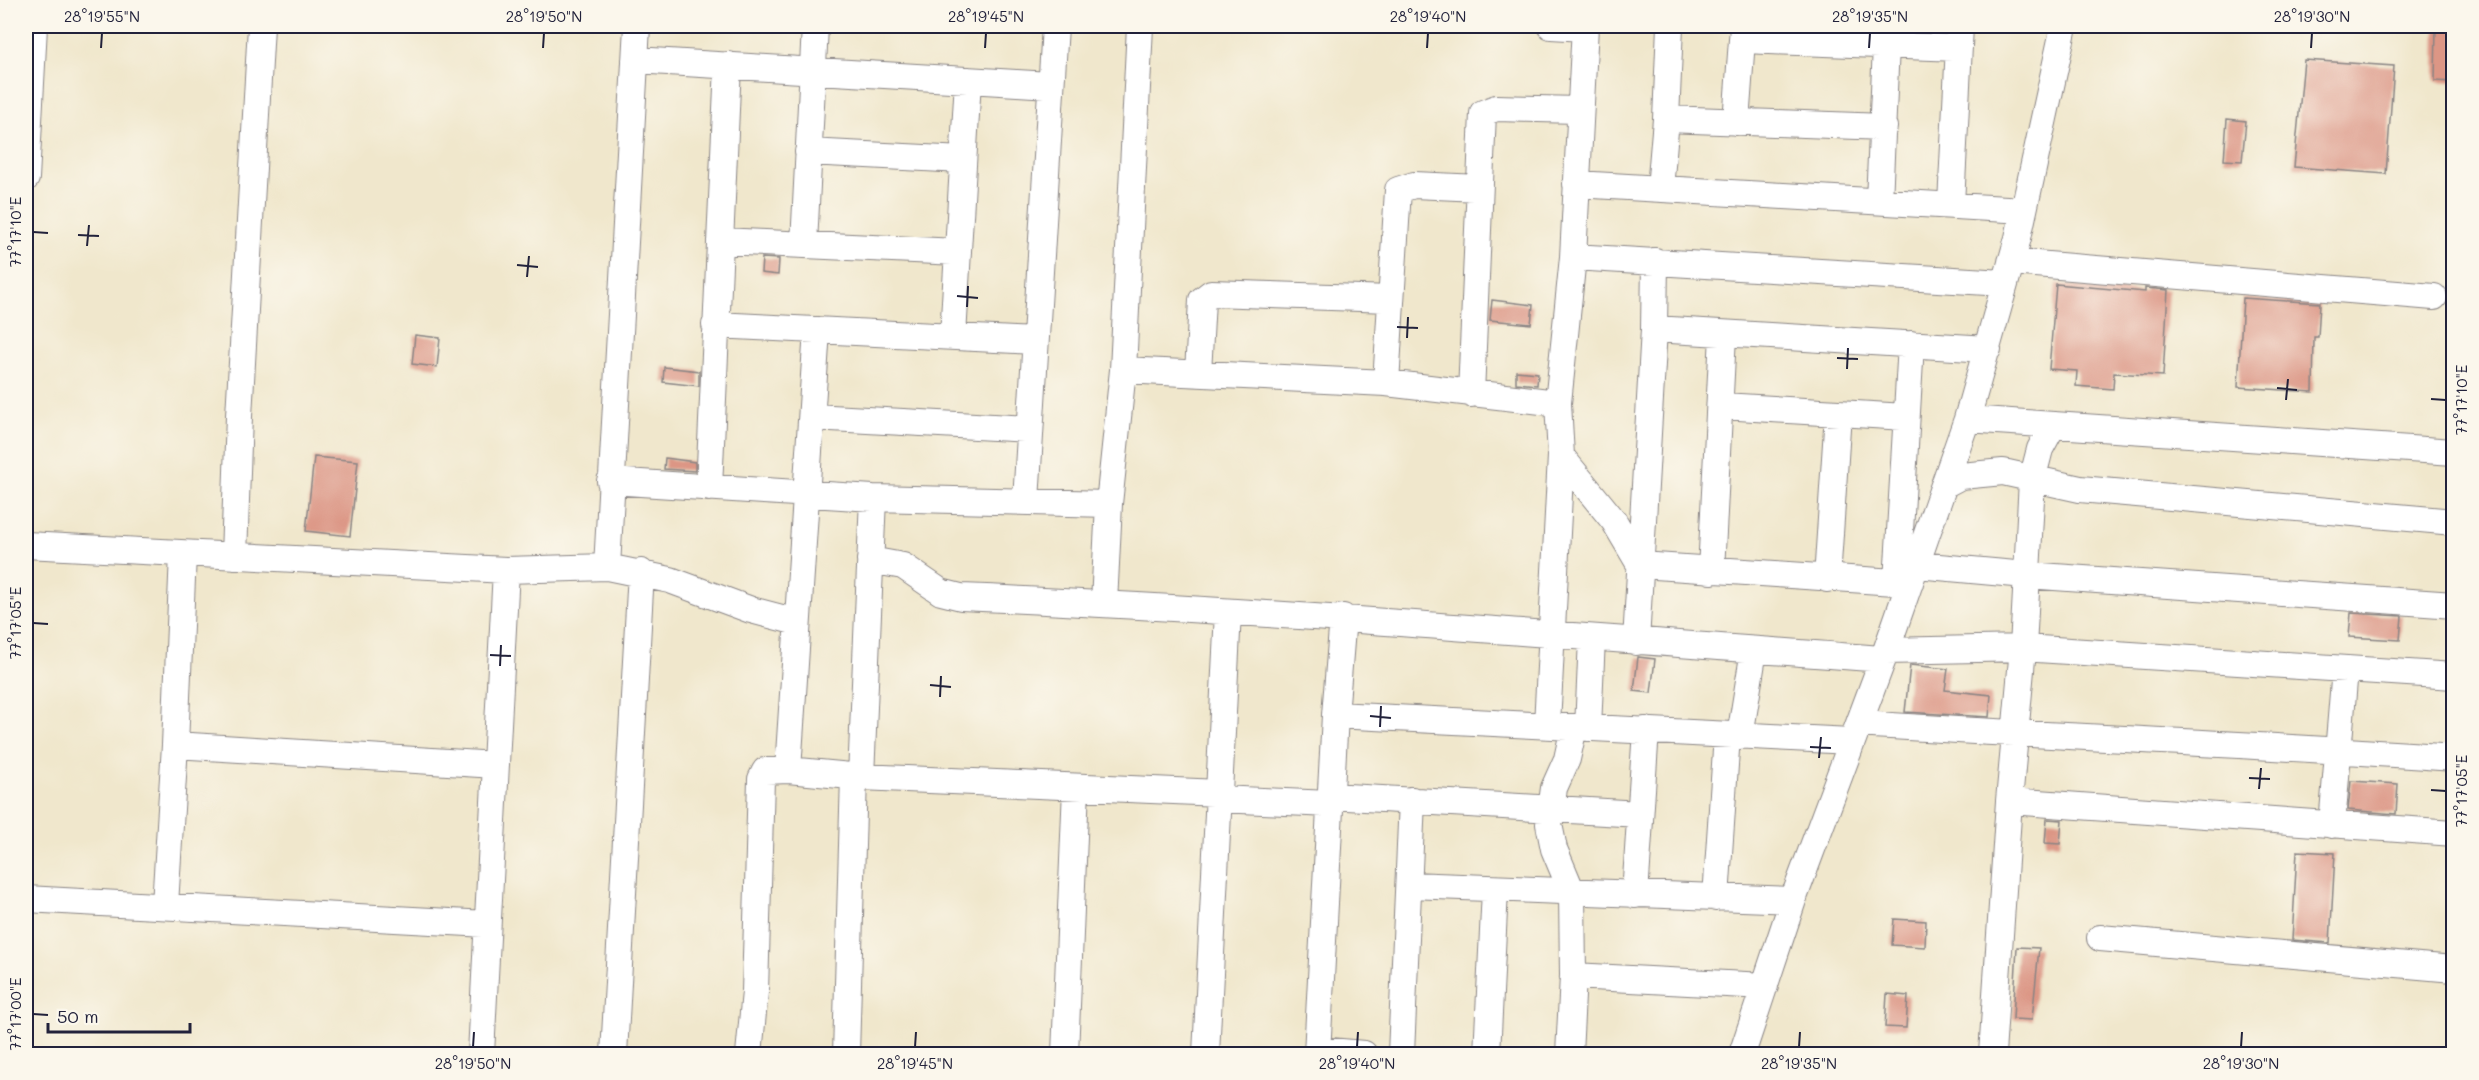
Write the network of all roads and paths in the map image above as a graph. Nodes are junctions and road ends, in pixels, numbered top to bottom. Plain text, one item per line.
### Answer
1 (34, 26) edge
2 (261, 26) edge
3 (637, 26) edge
4 (815, 26) edge
5 (1055, 26) edge
6 (1140, 26) edge
7 (1551, 26) edge
8 (1670, 26) edge
9 (2064, 26) edge
10 (1585, 27) edge
11 (1743, 33) edge
12 (1959, 37) edge
13 (1886, 46) junction
14 (635, 60) junction
15 (728, 65) junction
16 (813, 69) junction
17 (968, 80) junction
18 (1050, 85) junction
19 (1579, 110) junction
20 (1666, 119) junction
21 (1736, 122) junction
22 (1884, 126) junction
23 (808, 152) junction
24 (963, 160) junction
25 (26, 178) edge
26 (1576, 184) junction
27 (1479, 188) junction
28 (1660, 189) junction
29 (1879, 201) junction
30 (1951, 204) junction
31 (2024, 210) junction
32 (720, 241) junction
33 (804, 244) junction
34 (958, 252) junction
35 (1573, 257) junction
36 (1655, 261) junction
37 (2008, 272) junction
38 (2434, 297) dead end
39 (1391, 299) junction
40 (715, 325) junction
41 (817, 330) junction
42 (1654, 330) junction
43 (1723, 335) junction
44 (953, 336) junction
45 (1035, 341) junction
46 (1911, 344) junction
47 (1988, 349) junction
48 (1122, 370) junction
49 (1198, 373) junction
50 (1386, 383) junction
51 (1471, 394) junction
52 (1558, 403) junction
53 (1722, 406) junction
54 (1838, 413) junction
55 (813, 417) junction
56 (1906, 417) junction
57 (1967, 419) junction
58 (2053, 425) junction
59 (1029, 429) junction
60 (2454, 452) edge
61 (1561, 456) junction
62 (2032, 480) junction
63 (610, 482) junction
64 (1944, 485) junction
65 (709, 488) junction
66 (806, 494) junction
67 (873, 498) junction
68 (1026, 501) junction
69 (1109, 504) junction
70 (2454, 522) edge
71 (26, 545) edge
72 (183, 554) junction
73 (234, 556) junction
74 (870, 560) junction
75 (1640, 565) junction
76 (607, 567) junction
77 (506, 570) junction
78 (1712, 571) junction
79 (641, 572) junction
80 (2026, 575) junction
81 (1908, 577) junction
82 (1827, 579) junction
83 (1104, 603) junction
84 (2454, 605) edge
85 (1228, 612) junction
86 (1343, 617) junction
87 (797, 621) junction
88 (1550, 633) junction
89 (1592, 638) junction
90 (1636, 642) junction
91 (2023, 648) junction
92 (1754, 650) junction
93 (1884, 655) junction
94 (2345, 669) junction
95 (2454, 676) edge
96 (1335, 715) junction
97 (1547, 725) junction
98 (1581, 727) junction
99 (1646, 730) junction
100 (1855, 732) junction
101 (2016, 734) junction
102 (1733, 736) junction
103 (176, 745) junction
104 (2339, 750) junction
105 (2454, 758) edge
106 (496, 765) junction
107 (788, 770) junction
108 (858, 777) junction
109 (1076, 788) junction
110 (1219, 796) junction
111 (1330, 800) junction
112 (1412, 800) junction
113 (2009, 801) junction
114 (1550, 808) junction
115 (1640, 814) junction
116 (2332, 825) junction
117 (2454, 833) edge
118 (1410, 885) junction
119 (1495, 890) junction
120 (1572, 892) junction
121 (1635, 895) junction
122 (1716, 898) junction
123 (26, 899) edge
124 (1793, 900) junction
125 (165, 905) junction
126 (487, 924) junction
127 (2100, 938) dead end
128 (2454, 969) edge
129 (1573, 976) junction
130 (1766, 986) junction
131 (1318, 1052) edge
132 (481, 1054) edge
133 (614, 1054) edge
134 (749, 1054) edge
135 (846, 1054) edge
136 (1065, 1054) edge
137 (1206, 1054) edge
138 (1364, 1054) edge
139 (1401, 1054) edge
140 (1486, 1054) edge
141 (1569, 1054) edge
142 (1742, 1054) edge
143 (1992, 1054) edge

1 - 25 street
2 - 73 street
3 - 14 street
4 - 16 street
5 - 18 street
6 - 48 street
7 - 10 street
8 - 20 street
9 - 31 street
10 - 19 street
11 - 13 street
11 - 21 street
12 - 13 street
12 - 30 street
13 - 22 street
14 - 15 street
14 - 63 street
15 - 16 street
15 - 32 street
16 - 17 street
16 - 23 street
17 - 18 street
17 - 24 street
18 - 45 street
19 - 26 street
19 - 27 street
20 - 21 street
20 - 28 street
21 - 22 street
22 - 29 street
23 - 24 street
23 - 33 street
24 - 34 street
26 - 28 street
26 - 35 street
27 - 39 street
27 - 51 street
28 - 29 street
29 - 30 street
30 - 31 street
31 - 37 street
32 - 33 street
32 - 40 street
33 - 34 street
34 - 44 street
35 - 36 street
35 - 52 street
36 - 37 street
36 - 42 street
37 - 38 street
37 - 47 street
39 - 49 street
39 - 50 street
40 - 41 street
40 - 65 street
41 - 44 street
41 - 55 street
42 - 43 street
42 - 75 street
43 - 46 street
43 - 53 street
44 - 45 street
45 - 59 street
46 - 47 street
46 - 56 street
47 - 57 street
48 - 49 street
48 - 69 street
49 - 50 street
50 - 51 street
51 - 52 street
52 - 61 street
53 - 54 street
53 - 78 street
54 - 56 street
54 - 82 street
55 - 59 street
55 - 66 street
56 - 81 street
57 - 58 street
57 - 64 street
58 - 60 street
58 - 62 street
59 - 68 street
61 - 75 street
61 - 88 street
62 - 64 street
62 - 70 street
62 - 80 street
63 - 65 street
63 - 76 street
64 - 81 street
65 - 66 street
66 - 67 street
66 - 87 street
67 - 68 street
67 - 74 street
68 - 69 street
69 - 83 street
71 - 72 street
72 - 73 street
72 - 103 street
73 - 77 street
74 - 83 street
74 - 108 street
75 - 78 street
75 - 90 street
76 - 77 street
76 - 79 street
77 - 106 street
78 - 82 street
79 - 87 street
79 - 133 street
80 - 81 street
80 - 84 street
80 - 91 street
81 - 82 street
81 - 93 street
83 - 85 street
85 - 86 street
85 - 110 street
86 - 88 street
86 - 96 street
87 - 107 street
88 - 89 street
88 - 97 street
89 - 90 street
89 - 98 street
90 - 92 street
91 - 93 street
91 - 94 street
91 - 101 street
92 - 93 street
92 - 102 street
93 - 100 street
94 - 95 street
94 - 104 street
96 - 97 street
96 - 111 street
97 - 98 street
98 - 99 street
98 - 114 street
99 - 102 street
99 - 115 street
100 - 101 street
100 - 102 street
100 - 124 street
101 - 104 street
101 - 113 street
102 - 122 street
103 - 106 street
103 - 125 street
104 - 105 street
104 - 116 street
106 - 126 street
107 - 108 street
107 - 134 street
108 - 109 street
108 - 135 street
109 - 110 street
109 - 136 street
110 - 111 street
110 - 137 street
111 - 112 street
111 - 131 street
112 - 114 street
112 - 118 street
113 - 116 street
113 - 143 street
114 - 115 street
114 - 120 street
115 - 121 street
116 - 117 street
118 - 119 street
118 - 139 street
119 - 120 street
119 - 140 street
120 - 121 street
120 - 129 street
121 - 122 street
122 - 124 street
123 - 125 street
124 - 130 street
125 - 126 street
126 - 132 street
127 - 128 street
129 - 130 street
129 - 141 street
130 - 142 street
131 - 138 street

